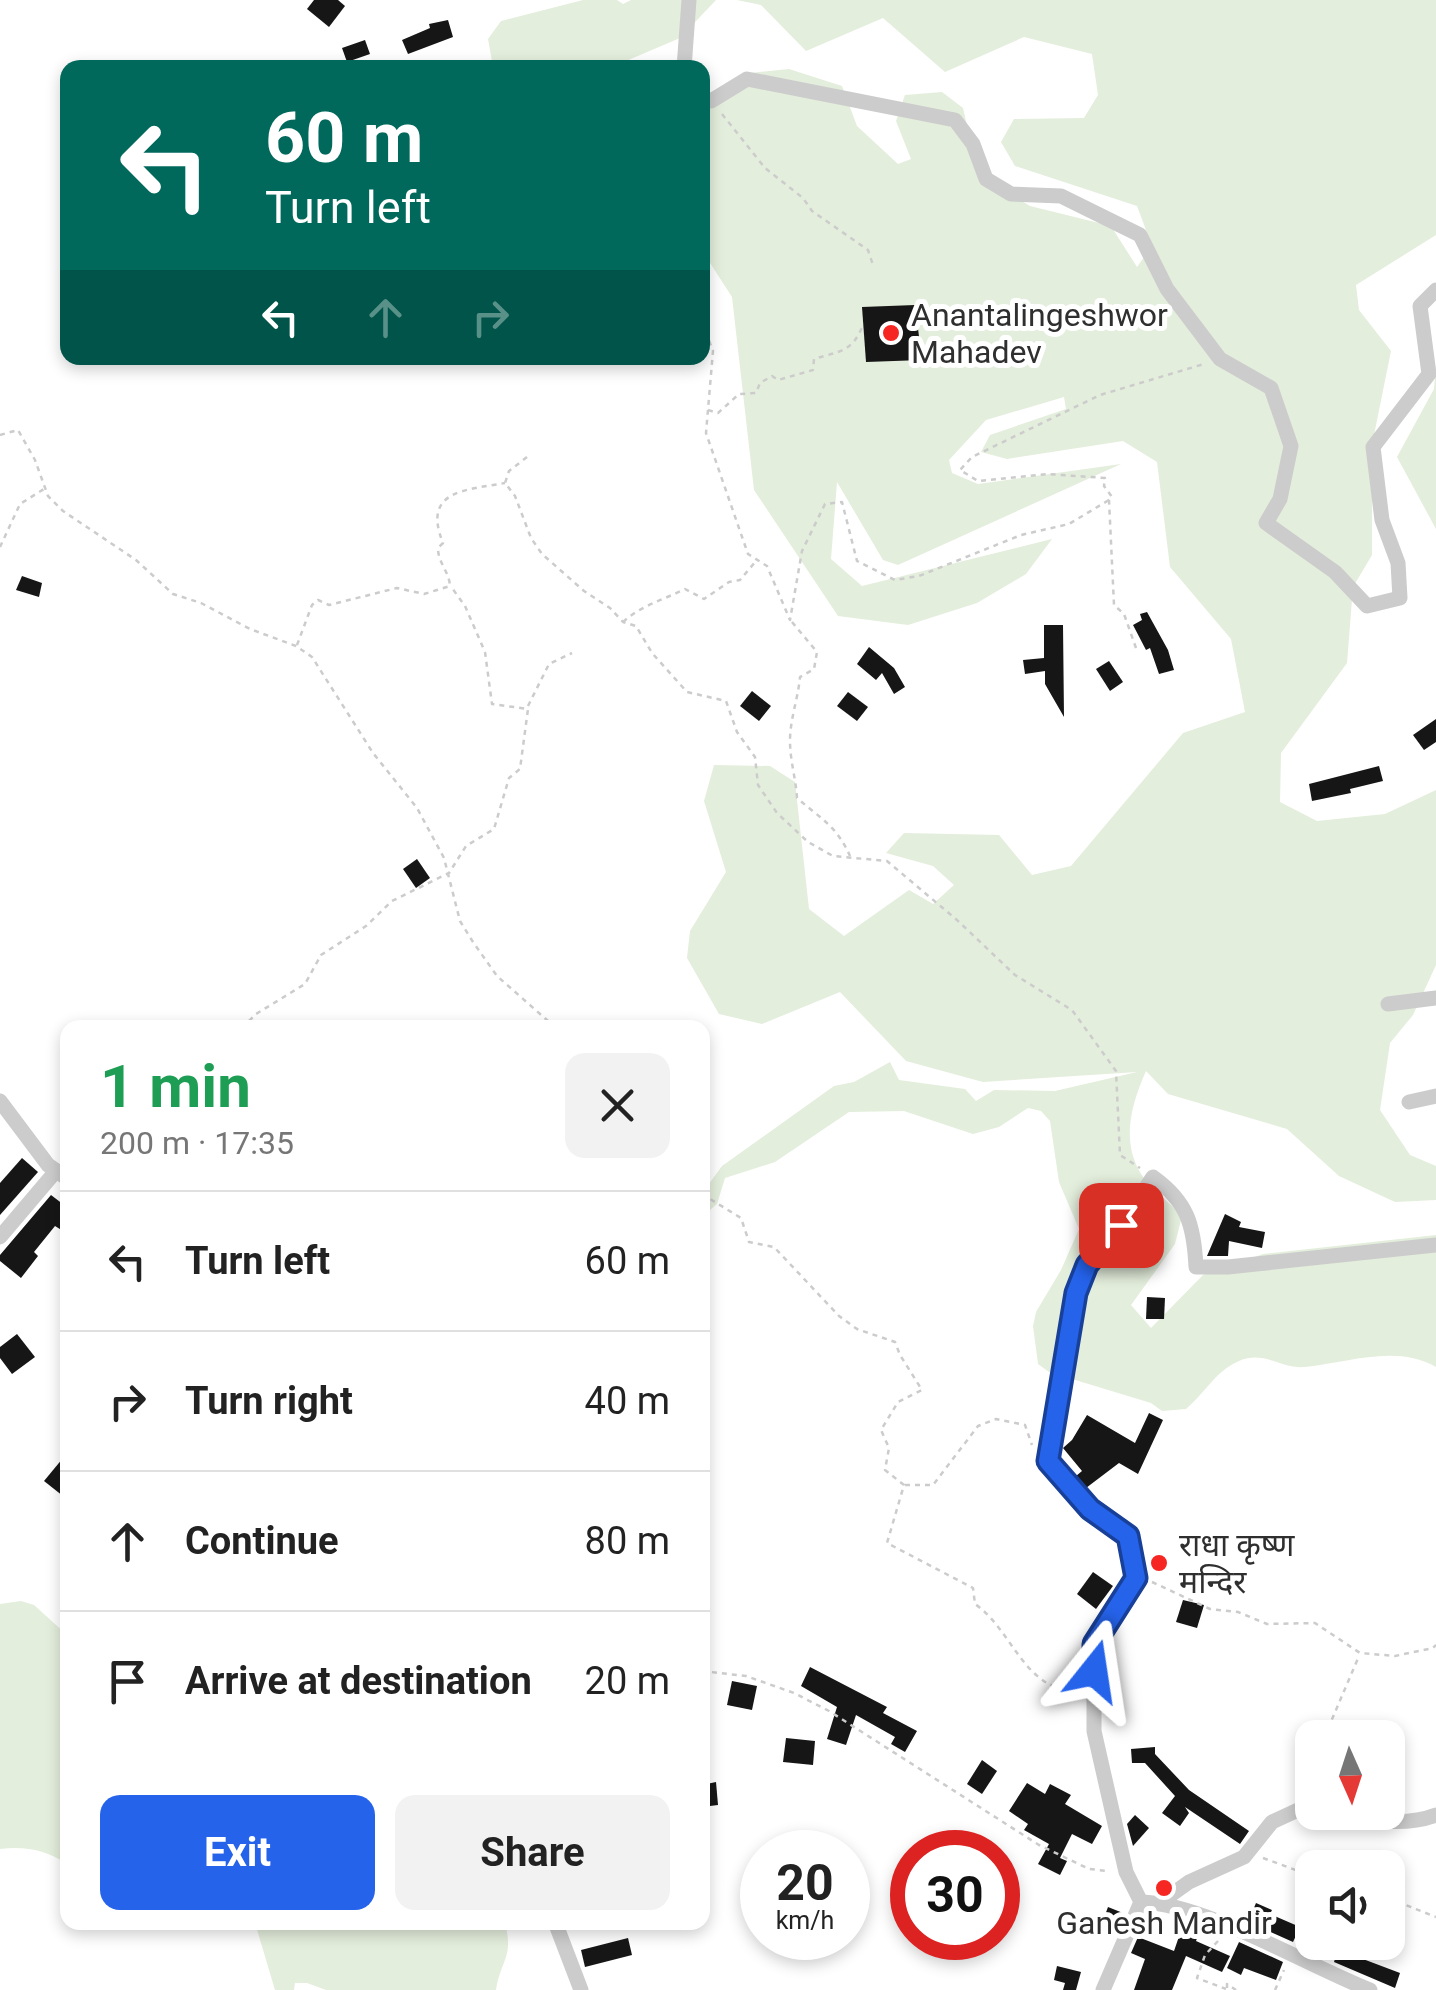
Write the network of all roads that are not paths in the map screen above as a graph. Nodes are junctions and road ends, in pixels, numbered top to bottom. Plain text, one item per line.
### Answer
1 (689, 0) edge
2 (685, 60) edge
3 (710, 97) edge
4 (1436, 290) edge
5 (1436, 998) edge
6 (1388, 1004) dead end
7 (1436, 1096) edge
8 (0, 1101) edge
9 (1409, 1102) dead end
10 (60, 1174) edge
11 (60, 1177) edge
12 (0, 1237) edge
13 (1436, 1245) edge
14 (1295, 1814) edge
15 (1436, 1815) edge
16 (1405, 1821) edge
17 (1141, 1902) junction
18 (1160, 1902) junction
19 (559, 1930) edge
20 (581, 1990) edge
21 (1104, 1990) edge
22 (1370, 1990) edge

1 - 2 street
3 - 4 street
5 - 6 street
7 - 9 street
8 - 10 street
11 - 12 street
13 - 17 street
14 - 18 street
15 - 16 street
17 - 18 street
17 - 21 street
18 - 22 street
19 - 20 street

